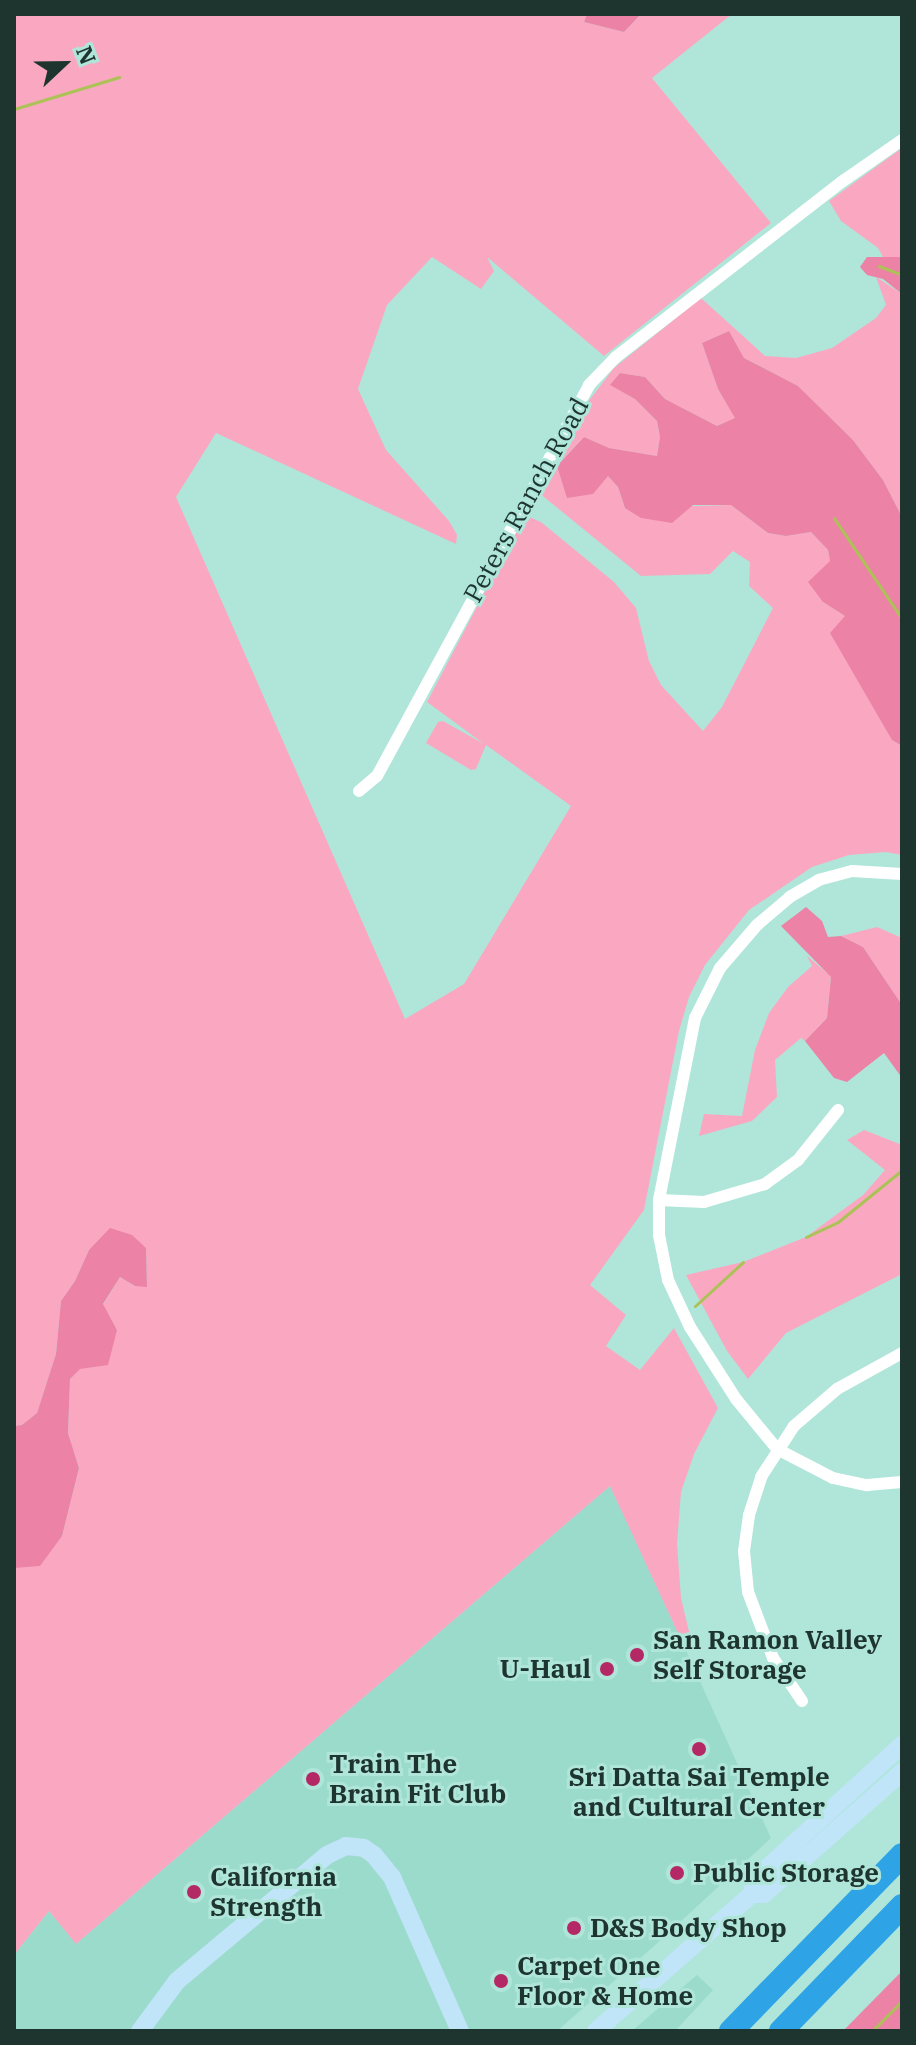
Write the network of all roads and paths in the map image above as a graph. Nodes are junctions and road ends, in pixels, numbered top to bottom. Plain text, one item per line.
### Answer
1 (902, 140) edge
2 (359, 791) dead end
3 (902, 874) edge
4 (838, 1110) dead end
5 (659, 1200) junction
6 (902, 1353) edge
7 (777, 1449) junction
8 (902, 1482) edge
9 (802, 1701) dead end
10 (902, 1745) edge
11 (902, 1772) edge
12 (902, 1855) edge
13 (752, 1894) junction
14 (902, 1906) edge
15 (140, 2031) edge
16 (460, 2031) edge
17 (596, 2031) edge
18 (731, 2031) edge
19 (781, 2031) edge

1 - 2 street, Peters Ranch Road
3 - 5 street
4 - 5 street
5 - 7 street
6 - 7 street
7 - 8 street
7 - 9 street
10 - 13 main road
11 - 13 main road
12 - 18 highway
13 - 17 main road
14 - 19 highway
15 - 16 main road

